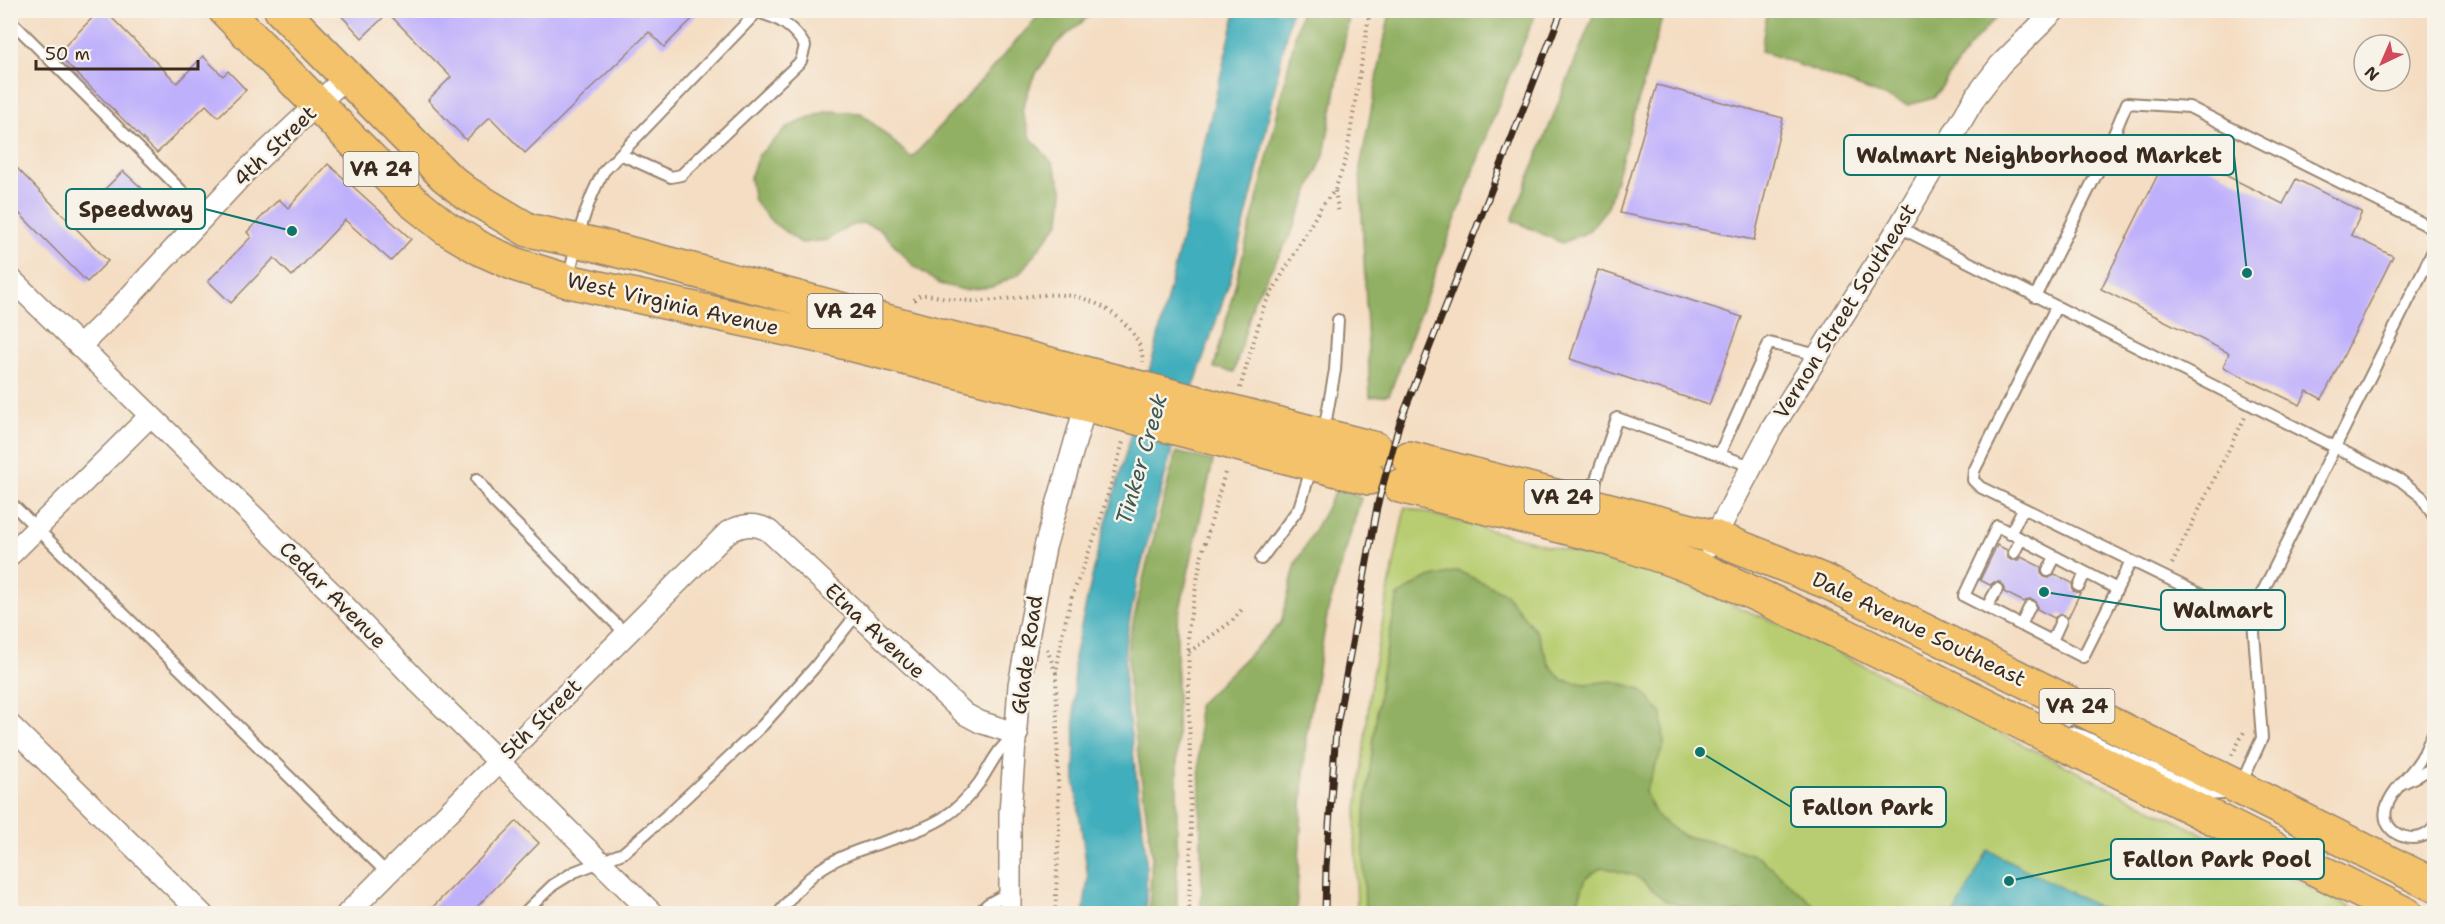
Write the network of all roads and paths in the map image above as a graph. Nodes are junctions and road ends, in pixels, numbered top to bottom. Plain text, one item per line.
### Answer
1 (225, 10) edge
2 (281, 10) edge
3 (1370, 10) edge
4 (2055, 10) edge
5 (10, 20) edge
6 (346, 76) junction
7 (317, 104) junction
8 (620, 154) junction
9 (1335, 190) junction
10 (1339, 214) dead end
11 (206, 215) junction
12 (1899, 227) junction
13 (2434, 229) edge
14 (577, 242) junction
15 (2434, 249) edge
16 (10, 278) edge
17 (568, 281) junction
18 (2034, 297) junction
19 (2056, 307) junction
20 (1338, 321) dead end
21 (80, 346) junction
22 (1818, 355) junction
23 (1241, 383) dead end
24 (1102, 398) junction
25 (150, 416) junction
26 (1303, 445) junction
27 (2334, 449) junction
28 (1719, 455) junction
29 (1227, 464) dead end
30 (1373, 464) dead end
31 (1751, 466) junction
32 (477, 479) dead end
33 (10, 502) edge
34 (1588, 504) junction
35 (2023, 509) junction
36 (2434, 517) edge
37 (738, 527) joint
38 (38, 528) junction
39 (2010, 534) junction
40 (1714, 537) junction
41 (2021, 539) junction
42 (2014, 554) dead end
43 (10, 555) edge
44 (2055, 557) junction
45 (1261, 559) dead end
46 (2131, 561) junction
47 (1700, 569) junction
48 (2048, 571) dead end
49 (2085, 573) junction
50 (2079, 586) dead end
51 (1997, 589) dead end
52 (2117, 589) junction
53 (2030, 606) dead end
54 (1243, 608) dead end
55 (1987, 608) junction
56 (857, 614) junction
57 (2253, 620) junction
58 (2061, 621) dead end
59 (2021, 625) junction
60 (625, 633) junction
61 (2052, 641) junction
62 (1189, 652) junction
63 (2009, 716) junction
64 (10, 725) edge
65 (2434, 730) edge
66 (1017, 734) junction
67 (499, 761) junction
68 (2434, 762) edge
69 (2234, 785) junction
70 (2398, 786) junction
71 (2434, 827) edge
72 (603, 862) junction
73 (387, 873) junction
74 (2434, 885) edge
75 (1010, 892) junction
76 (202, 914) edge
77 (347, 914) edge
78 (523, 914) edge
79 (654, 914) edge
80 (778, 914) edge
81 (977, 914) edge
82 (1010, 914) edge
83 (1189, 914) edge
84 (2406, 914) edge

1 - 7 main road, West Virginia Avenue / VA 24
2 - 6 main road, West Virginia Avenue / VA 24
3 - 9 path
4 - 12 street, Vernon Street Southeast
5 - 11 lane
6 - 7 street, 4th Street
6 - 14 main road, West Virginia Avenue / VA 24
7 - 11 street, 4th Street
7 - 17 main road, West Virginia Avenue / VA 24
8 - 8 lane
8 - 14 lane
9 - 10 path
9 - 23 path
11 - 21 street, 4th Street
12 - 18 lane
12 - 22 street, Vernon Street Southeast
13 - 18 lane
14 - 17 lane
14 - 24 main road, West Virginia Avenue / VA 24
15 - 27 lane
16 - 21 street, Cedar Avenue
17 - 24 main road, West Virginia Avenue / VA 24
18 - 19 lane
19 - 27 lane
19 - 35 lane
20 - 26 lane
21 - 25 street, Cedar Avenue
22 - 28 lane
22 - 31 street, Vernon Street Southeast
24 - 26 main road, West Virginia Avenue / VA 24, bridge
24 - 66 street, Glade Road
25 - 38 street
25 - 67 street, Cedar Avenue
26 - 30 main road, VA 24
26 - 45 lane
27 - 36 lane
27 - 57 lane
28 - 31 lane
28 - 34 lane
29 - 62 path
31 - 40 street, Vernon Street Southeast
32 - 60 lane
33 - 38 lane
34 - 40 main road, Dale Avenue Southeast / VA 24
34 - 47 main road, Dale Avenue Southeast / VA 24
35 - 39 lane
35 - 46 lane
37 - 56 street, Etna Avenue
37 - 60 street, 5th Street
38 - 43 street
38 - 73 lane
39 - 41 lane
39 - 55 lane
40 - 47 street, Vernon Street Southeast
40 - 69 main road, Dale Avenue Southeast / VA 24
41 - 42 lane
41 - 44 lane
44 - 48 lane
44 - 49 lane
46 - 52 lane
46 - 57 lane
47 - 63 main road, Dale Avenue Southeast / VA 24
49 - 50 lane
49 - 52 lane
51 - 55 lane
52 - 61 lane
53 - 59 lane
54 - 62 path
55 - 59 lane
56 - 66 street, Etna Avenue
56 - 72 lane
57 - 69 lane
58 - 61 lane
59 - 61 lane
60 - 67 street, 5th Street
62 - 83 path
63 - 69 lane
63 - 84 main road, Dale Avenue Southeast / VA 24
64 - 76 street
65 - 70 lane
66 - 75 street, Glade Road
66 - 80 lane
67 - 72 street, Cedar Avenue
67 - 73 street, 5th Street
68 - 70 lane
69 - 74 main road, Dale Avenue Southeast / VA 24
70 - 71 lane
72 - 78 lane
72 - 79 street, Cedar Avenue
73 - 77 street, 5th Street
75 - 81 lane
75 - 82 street, Glade Road

